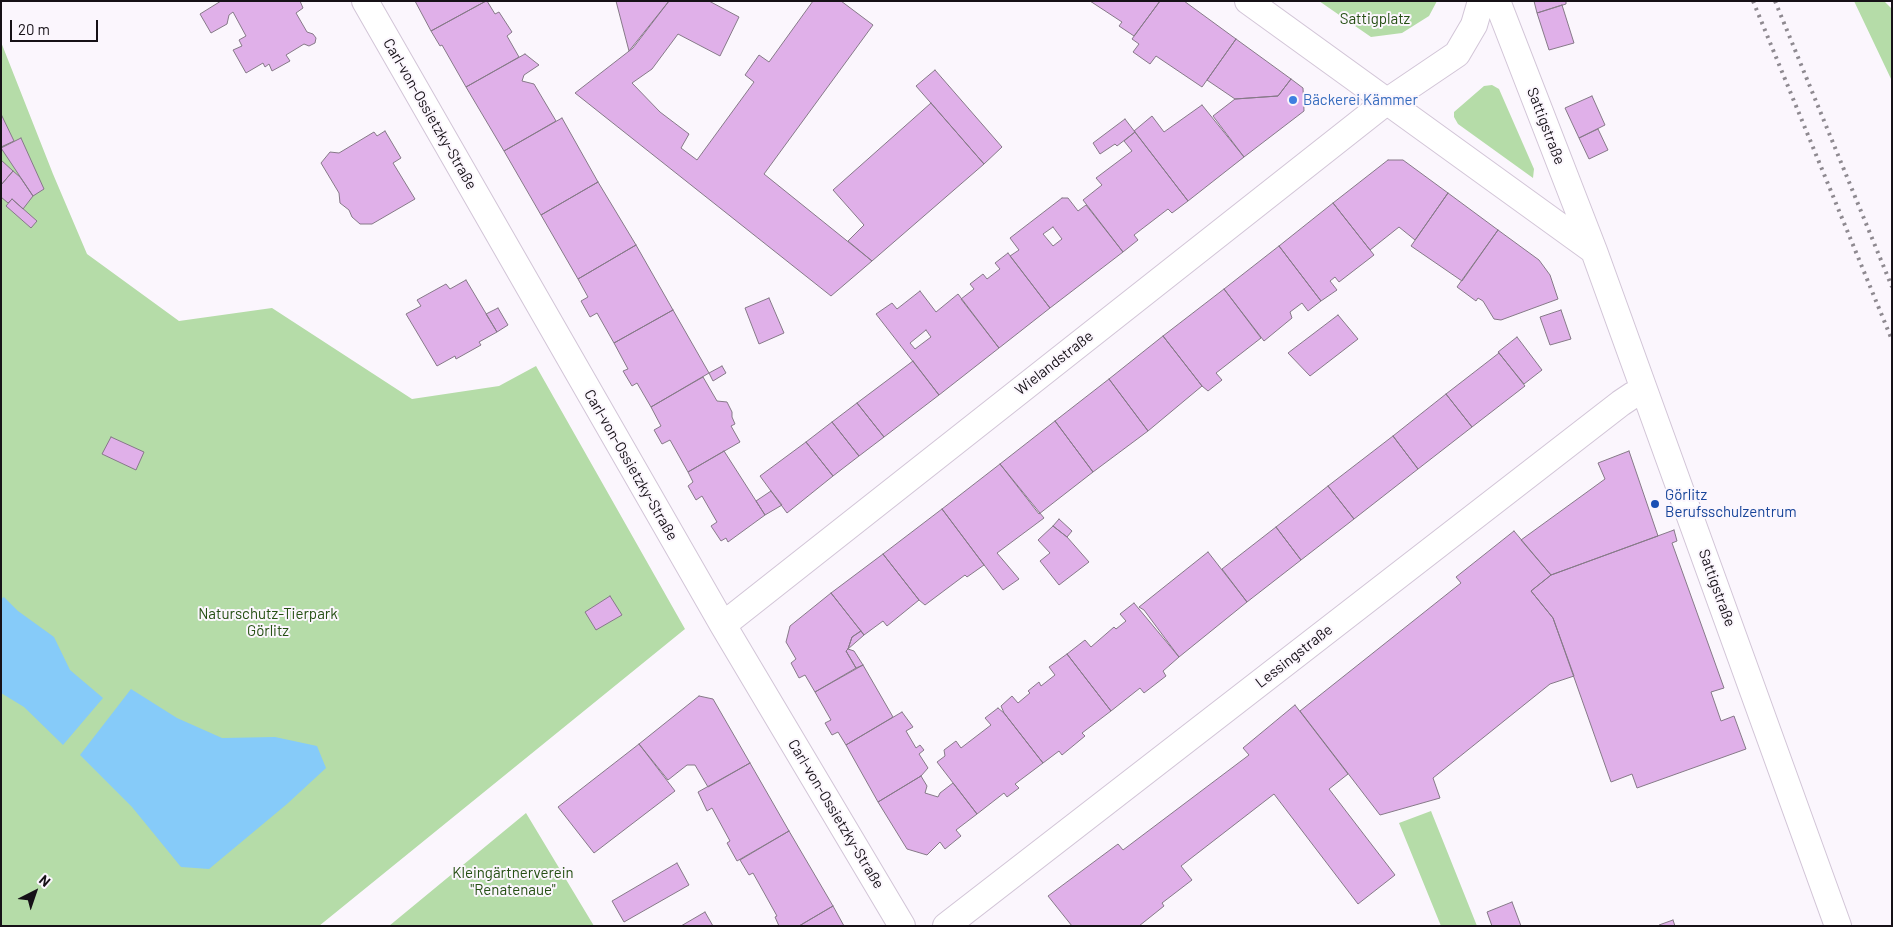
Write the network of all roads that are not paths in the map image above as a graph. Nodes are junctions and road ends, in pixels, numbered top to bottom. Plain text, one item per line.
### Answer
1 (366, 1) edge
2 (1248, 1) edge
3 (1481, 1) edge
4 (1497, 1) edge
5 (1386, 102) junction
6 (1594, 250) junction
7 (1645, 392) junction
8 (723, 625) junction
9 (902, 926) edge
10 (946, 926) edge
11 (1838, 926) edge

1 - 8 street, Carl-von-Ossietzky-Straße
2 - 5 street
3 - 5 street, Wielandstraße
4 - 6 street, Sattigstraße
5 - 6 street
5 - 8 street, Wielandstraße
6 - 7 street, Sattigstraße
7 - 10 street, Lessingstraße
7 - 11 street, Sattigstraße
8 - 9 street, Carl-von-Ossietzky-Straße

